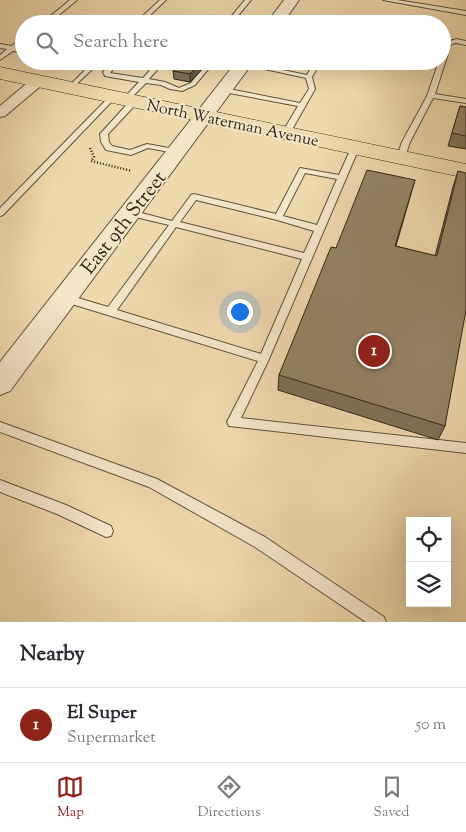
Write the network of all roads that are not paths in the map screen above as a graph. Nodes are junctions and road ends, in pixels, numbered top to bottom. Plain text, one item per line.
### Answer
1 (74, 0) edge
2 (163, 0) edge
3 (248, 0) edge
4 (292, 0) edge
5 (386, 0) edge
6 (466, 13) edge
7 (55, 15) edge
8 (147, 15) edge
9 (236, 15) edge
10 (281, 15) edge
11 (451, 42) edge
12 (466, 43) edge
13 (0, 46) edge
14 (15, 46) edge
15 (12, 48) junction
16 (15, 48) edge
17 (89, 70) edge
18 (108, 70) edge
19 (154, 70) edge
20 (204, 70) edge
21 (240, 70) edge
22 (277, 70) edge
23 (313, 70) edge
24 (439, 70) edge
25 (1, 71) edge
26 (309, 77) junction
27 (146, 79) junction
28 (38, 81) junction
29 (70, 88) junction
30 (224, 90) junction
31 (431, 96) junction
32 (124, 100) junction
33 (466, 101) edge
34 (302, 105) junction
35 (0, 113) edge
36 (204, 116) junction
37 (286, 133) junction
38 (355, 148) junction
39 (177, 152) junction
40 (401, 157) junction
41 (466, 171) edge
42 (342, 178) junction
43 (0, 213) edge
44 (130, 214) junction
45 (278, 217) junction
46 (174, 224) junction
47 (319, 229) junction
48 (307, 257) junction
49 (65, 298) junction
50 (110, 312) junction
51 (264, 359) junction
52 (0, 383) edge
53 (0, 427) edge
54 (466, 448) edge
55 (0, 486) edge
56 (106, 531) dead end
57 (379, 622) edge

1 - 7 lane
2 - 8 lane
3 - 9 lane
4 - 10 street
5 - 6 lane
11 - 12 lane
13 - 15 lane
14 - 15 lane
15 - 16 lane
15 - 25 lane
17 - 29 lane
18 - 27 lane
19 - 27 lane
20 - 27 lane
21 - 30 street, East 9th Street
22 - 26 lane
23 - 26 lane
24 - 31 lane
25 - 28 main road, North Waterman Avenue
26 - 34 lane
27 - 32 lane
28 - 29 main road, North Waterman Avenue
28 - 35 street
29 - 32 main road, North Waterman Avenue
30 - 34 lane
30 - 36 street, East 9th Street
31 - 33 lane
31 - 40 lane
32 - 36 main road, North Waterman Avenue
32 - 39 lane
32 - 43 lane
34 - 37 lane
36 - 37 main road, North Waterman Avenue
36 - 39 street, East 9th Street
37 - 38 main road, North Waterman Avenue
38 - 40 main road, North Waterman Avenue
38 - 42 lane
39 - 44 street, East 9th Street
40 - 41 main road, North Waterman Avenue
42 - 45 lane
42 - 47 lane
44 - 46 lane
44 - 49 street, East 9th Street
45 - 46 lane
45 - 47 lane
46 - 48 lane
46 - 50 lane
47 - 48 lane
48 - 51 lane
49 - 50 lane
49 - 52 street, East 9th Street
50 - 51 lane
51 - 54 lane
53 - 57 lane
55 - 56 lane

